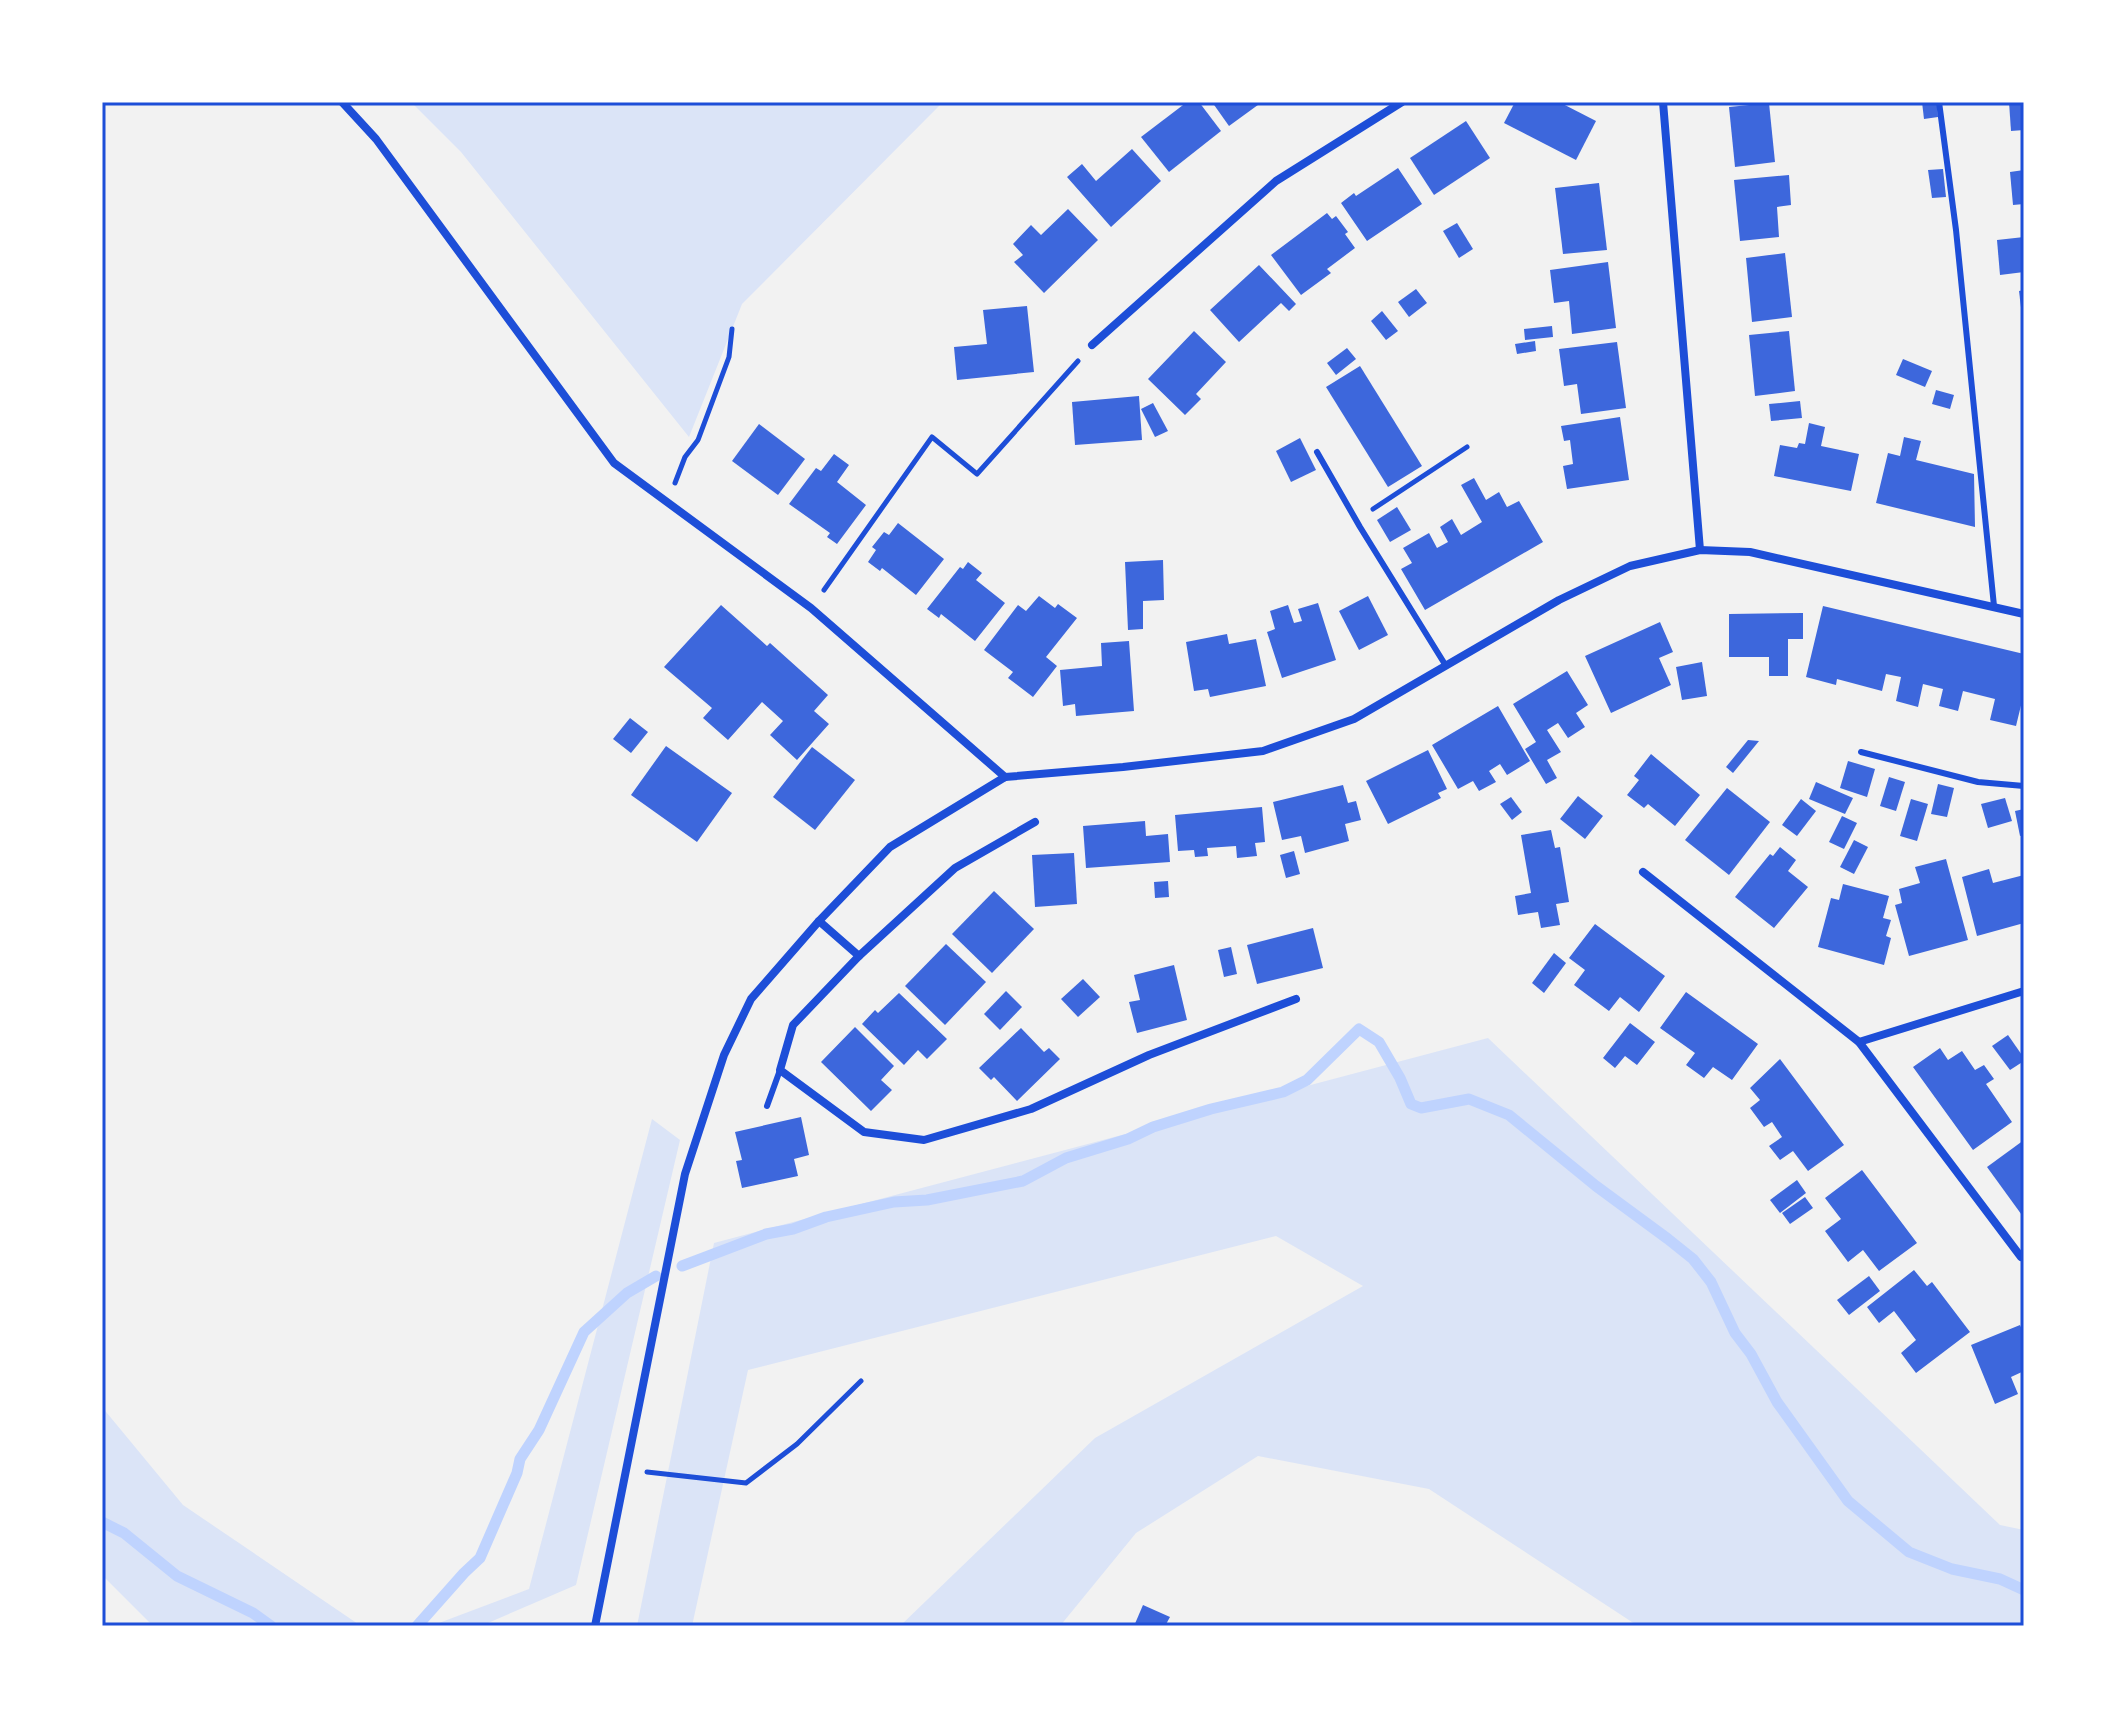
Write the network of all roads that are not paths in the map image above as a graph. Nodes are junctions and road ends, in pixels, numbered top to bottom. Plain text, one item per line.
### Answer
1 (342, 102) edge
2 (1402, 102) edge
3 (1663, 102) edge
4 (1939, 102) edge
5 (1092, 345) road end
6 (1317, 452) dead end
7 (1700, 550) junction
8 (1994, 606) junction
9 (2024, 614) edge
10 (1446, 666) junction
11 (1861, 752) dead end
12 (1005, 777) junction
13 (2024, 786) edge
14 (1035, 822) dead end
15 (1643, 872) dead end
16 (819, 921) junction
17 (859, 956) junction
18 (2024, 991) edge
19 (1296, 999) dead end
20 (1859, 1042) junction
21 (780, 1070) junction
22 (767, 1106) dead end
23 (2021, 1257) dead end
24 (595, 1626) edge

1 - 12 street
2 - 5 street
3 - 7 street
4 - 8 lane
6 - 10 lane
7 - 8 street
7 - 10 street
8 - 9 street
10 - 12 street
11 - 13 lane
12 - 16 street
14 - 17 street
15 - 20 street
16 - 17 street
16 - 24 street
17 - 21 street
18 - 20 street
19 - 21 street
20 - 23 street
21 - 22 lane

